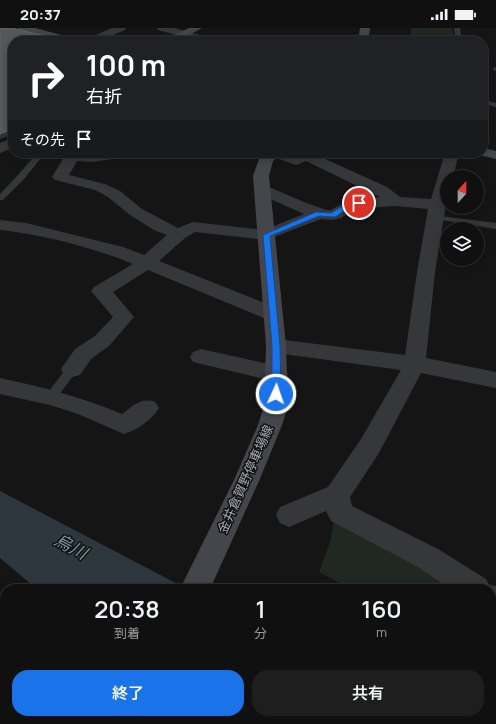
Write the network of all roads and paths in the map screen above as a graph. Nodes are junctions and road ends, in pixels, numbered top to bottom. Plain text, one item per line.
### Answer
1 (24, 28) edge
2 (121, 28) edge
3 (162, 28) edge
4 (197, 28) edge
5 (185, 34) junction
6 (54, 36) edge
7 (102, 36) edge
8 (181, 36) edge
9 (192, 36) edge
10 (37, 158) edge
11 (71, 158) edge
12 (267, 158) edge
13 (288, 158) edge
14 (300, 158) edge
15 (312, 158) edge
16 (451, 158) edge
17 (263, 190) junction
18 (0, 198) edge
19 (396, 201) junction
20 (436, 211) junction
21 (318, 214) junction
22 (0, 225) edge
23 (496, 226) edge
24 (180, 234) junction
25 (266, 235) junction
26 (145, 264) junction
27 (273, 314) junction
28 (276, 346) junction
29 (201, 356) dead end
30 (415, 364) junction
31 (72, 369) joint
32 (277, 374) junction
33 (496, 380) edge
34 (0, 386) edge
35 (51, 397) junction
36 (147, 408) dead end
37 (337, 495) junction
38 (289, 515) dead end
39 (197, 584) edge
40 (468, 584) edge

1 - 6 main road
2 - 7 street
3 - 5 street
4 - 5 main road
5 - 8 main road
5 - 9 street
10 - 18 lane
11 - 24 street
12 - 17 main road, 金井倉賀野停車場線
13 - 14 street
15 - 19 street
16 - 20 street
17 - 21 street
17 - 25 main road, 金井倉賀野停車場線
19 - 20 street
19 - 21 street
20 - 23 lane
20 - 30 street
21 - 25 street
22 - 26 street
24 - 25 street
24 - 26 street
25 - 27 main road, 金井倉賀野停車場線
26 - 27 street
26 - 31 street
27 - 28 main road, 金井倉賀野停車場線
28 - 30 street
28 - 32 main road, 金井倉賀野停車場線
29 - 32 street
30 - 33 street
30 - 37 street
31 - 35 lane
32 - 39 main road, 金井倉賀野停車場線
34 - 35 street
35 - 36 street
37 - 38 street
37 - 40 street

